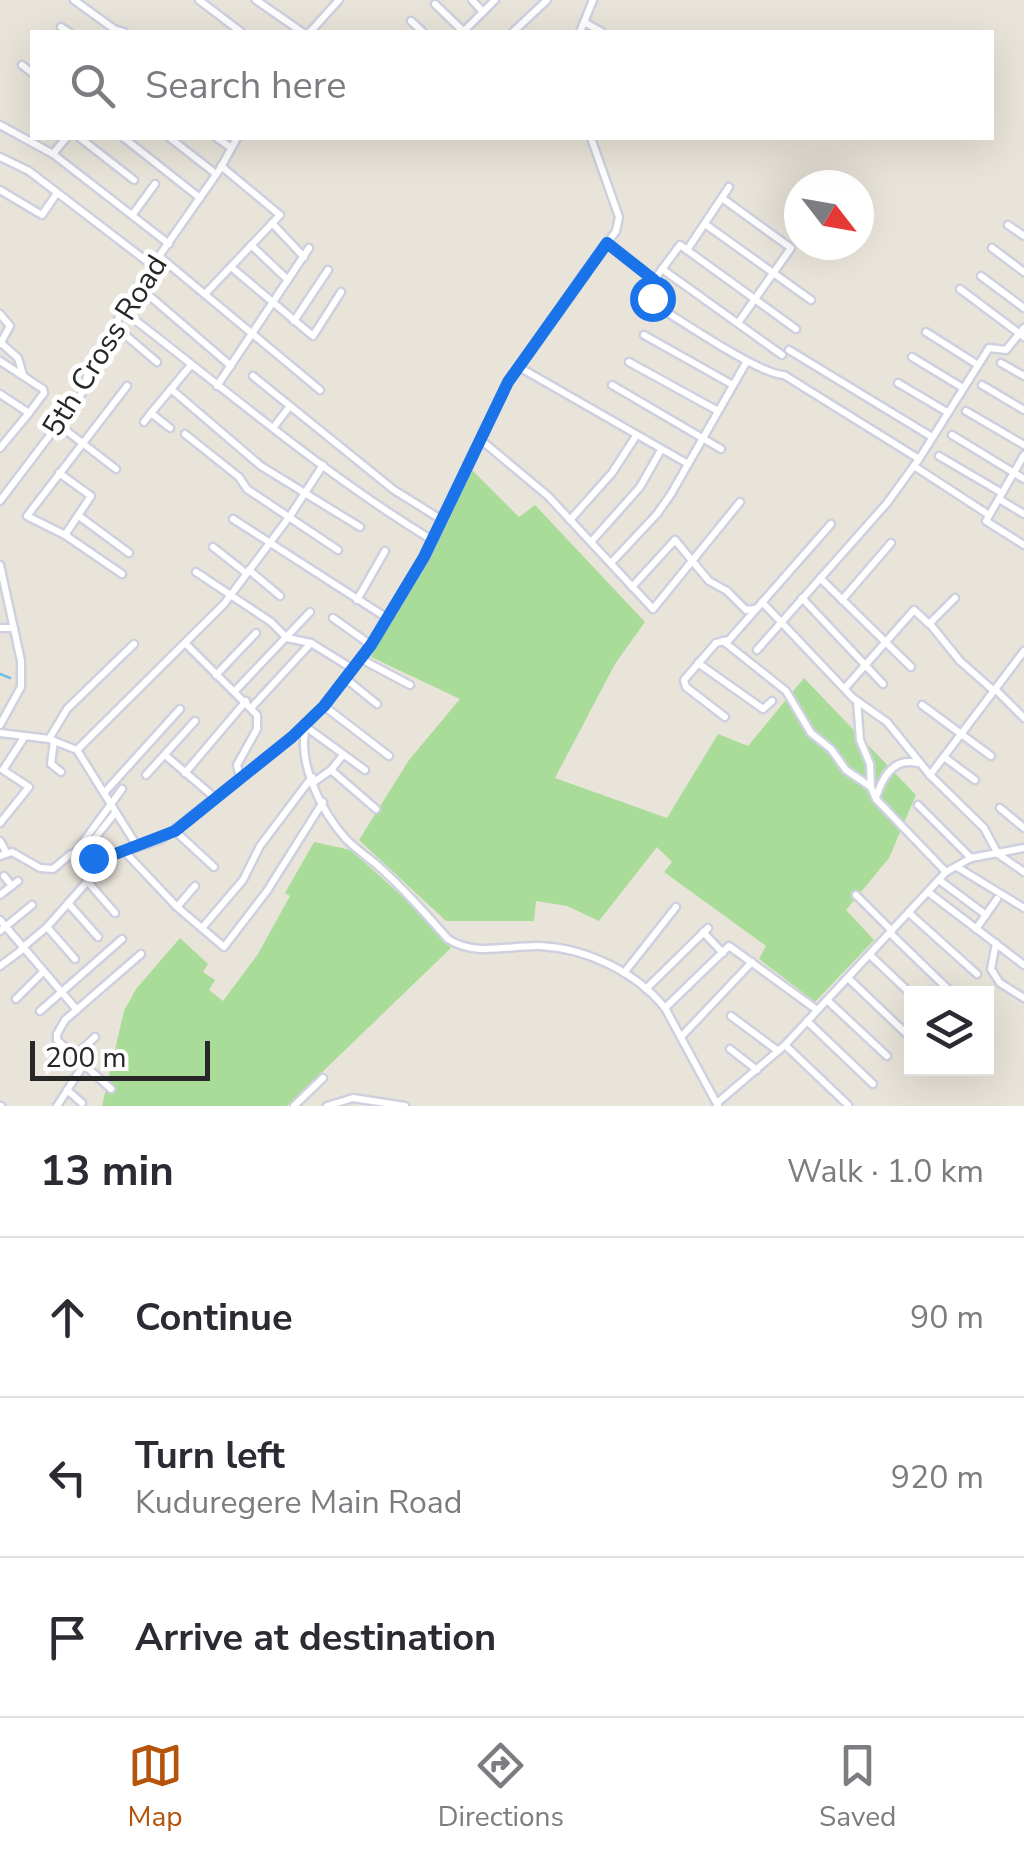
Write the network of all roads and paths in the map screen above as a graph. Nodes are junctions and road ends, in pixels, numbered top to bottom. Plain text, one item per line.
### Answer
1 (74, 0) edge
2 (199, 0) edge
3 (258, 0) edge
4 (338, 0) edge
5 (472, 0) edge
6 (495, 0) edge
7 (546, 0) edge
8 (594, 0) edge
9 (435, 4) dead end
10 (483, 12) junction
11 (411, 21) dead end
12 (584, 22) junction
13 (61, 26) dead end
14 (66, 30) edge
15 (115, 30) edge
16 (239, 30) edge
17 (303, 30) edge
18 (308, 30) edge
19 (421, 30) edge
20 (462, 30) edge
21 (466, 30) edge
22 (515, 30) edge
23 (581, 30) edge
24 (598, 30) edge
25 (22, 65) dead end
26 (30, 71) edge
27 (0, 125) edge
28 (30, 138) edge
29 (34, 140) edge
30 (64, 140) edge
31 (83, 140) edge
32 (127, 140) edge
33 (173, 140) edge
34 (219, 140) edge
35 (236, 140) edge
36 (592, 140) edge
37 (230, 147) junction
38 (53, 154) junction
39 (0, 158) edge
40 (219, 170) junction
41 (134, 180) dead end
42 (155, 184) dead end
43 (730, 187) dead end
44 (0, 190) edge
45 (57, 193) junction
46 (200, 198) junction
47 (722, 198) junction
48 (133, 214) junction
49 (272, 224) junction
50 (705, 224) junction
51 (1008, 225) dead end
52 (1024, 236) edge
53 (607, 243) junction
54 (168, 244) junction
55 (252, 245) junction
56 (309, 248) dead end
57 (992, 248) dead end
58 (687, 250) junction
59 (160, 256) junction
60 (304, 256) junction
61 (153, 266) junction
62 (231, 266) junction
63 (328, 270) dead end
64 (662, 270) junction
65 (1024, 272) edge
66 (774, 273) junction
67 (981, 276) dead end
68 (288, 280) junction
69 (654, 280) junction
70 (138, 286) junction
71 (960, 289) dead end
72 (341, 292) dead end
73 (205, 294) junction
74 (755, 300) junction
75 (811, 300) dead end
76 (273, 304) junction
77 (1024, 308) edge
78 (122, 310) junction
79 (0, 314) edge
80 (294, 320) junction
81 (738, 323) junction
82 (116, 327) junction
83 (796, 329) dead end
84 (926, 332) dead end
85 (253, 333) junction
86 (1023, 333) edge
87 (644, 335) dead end
88 (0, 343) edge
89 (912, 357) dead end
90 (748, 361) junction
91 (0, 362) edge
92 (158, 362) dead end
93 (629, 362) dead end
94 (1001, 363) dead end
95 (191, 365) junction
96 (978, 365) junction
97 (231, 366) junction
98 (519, 367) junction
99 (24, 376) junction
100 (253, 376) dead end
101 (1024, 376) edge
102 (898, 383) dead end
103 (612, 385) dead end
104 (733, 385) junction
105 (982, 385) dead end
106 (127, 386) dead end
107 (217, 386) junction
108 (962, 388) junction
109 (171, 389) junction
110 (320, 390) dead end
111 (0, 394) edge
112 (290, 406) junction
113 (1024, 410) edge
114 (718, 411) junction
115 (152, 412) junction
116 (947, 412) junction
117 (966, 412) dead end
118 (28, 413) junction
119 (144, 422) dead end
120 (59, 425) junction
121 (170, 428) dead end
122 (273, 428) junction
123 (185, 434) dead end
124 (636, 436) junction
125 (952, 436) dead end
126 (932, 437) junction
127 (703, 438) junction
128 (481, 440) junction
129 (81, 442) junction
130 (1024, 445) edge
131 (0, 448) edge
132 (722, 448) dead end
133 (662, 450) junction
134 (939, 456) dead end
135 (1024, 456) edge
136 (916, 463) junction
137 (688, 464) junction
138 (323, 465) junction
139 (116, 469) dead end
140 (58, 473) junction
141 (1014, 473) junction
142 (1024, 478) edge
143 (304, 492) junction
144 (1001, 496) junction
145 (1, 497) edge
146 (740, 502) dead end
147 (1024, 514) edge
148 (79, 516) junction
149 (290, 516) junction
150 (989, 516) junction
151 (233, 520) dead end
152 (442, 520) junction
153 (570, 520) junction
154 (832, 524) dead end
155 (360, 527) dead end
156 (65, 536) junction
157 (432, 540) junction
158 (590, 542) junction
159 (268, 543) junction
160 (892, 543) dead end
161 (1024, 545) edge
162 (214, 547) dead end
163 (338, 550) dead end
164 (384, 551) dead end
165 (129, 553) dead end
166 (692, 561) junction
167 (610, 564) junction
168 (0, 565) edge
169 (196, 572) dead end
170 (247, 572) junction
171 (122, 574) dead end
172 (820, 578) junction
173 (632, 587) junction
174 (232, 595) junction
175 (280, 596) dead end
176 (802, 598) junction
177 (956, 598) dead end
178 (356, 600) junction
179 (842, 600) junction
180 (762, 602) junction
181 (755, 609) junction
182 (310, 612) dead end
183 (333, 618) dead end
184 (387, 618) junction
185 (782, 621) junction
186 (929, 624) junction
187 (0, 628) edge
188 (14, 628) junction
189 (256, 633) dead end
190 (287, 638) junction
191 (723, 641) junction
192 (884, 642) junction
193 (185, 643) junction
194 (311, 643) junction
195 (134, 644) dead end
196 (371, 645) junction
197 (757, 650) dead end
198 (1024, 651) edge
199 (361, 659) junction
200 (698, 663) junction
201 (865, 664) junction
202 (911, 668) dead end
203 (353, 670) junction
204 (216, 675) junction
205 (346, 679) junction
206 (883, 684) dead end
207 (410, 685) dead end
208 (845, 688) junction
209 (994, 690) junction
210 (235, 691) junction
211 (857, 700) junction
212 (772, 701) dead end
213 (249, 704) junction
214 (377, 704) dead end
215 (324, 706) junction
216 (922, 706) dead end
217 (180, 708) dead end
218 (725, 717) dead end
219 (1024, 718) edge
220 (1, 721) edge
221 (195, 721) dead end
222 (307, 725) junction
223 (0, 733) edge
224 (26, 734) junction
225 (960, 734) junction
226 (51, 740) junction
227 (77, 750) junction
228 (165, 755) junction
229 (342, 755) junction
230 (389, 756) dead end
231 (944, 756) junction
232 (991, 756) dead end
233 (919, 763) junction
234 (331, 770) junction
235 (365, 770) dead end
236 (60, 772) dead end
237 (1, 773) edge
238 (185, 773) junction
239 (146, 775) dead end
240 (930, 776) junction
241 (240, 778) junction
242 (313, 780) junction
243 (974, 780) dead end
244 (871, 787) junction
245 (122, 789) dead end
246 (104, 792) junction
247 (214, 797) junction
248 (876, 800) junction
249 (322, 802) junction
250 (110, 803) junction
251 (918, 805) dead end
252 (1000, 808) dead end
253 (376, 809) dead end
254 (115, 813) junction
255 (0, 823) edge
256 (1024, 828) edge
257 (175, 831) junction
258 (0, 841) edge
259 (91, 843) dead end
260 (138, 846) junction
261 (1024, 848) edge
262 (124, 852) junction
263 (3, 854) edge
264 (74, 854) junction
265 (998, 854) junction
266 (110, 856) junction
267 (972, 858) junction
268 (214, 866) dead end
269 (956, 866) junction
270 (946, 872) junction
271 (1024, 872) edge
272 (4, 876) dead end
273 (939, 880) junction
274 (88, 882) junction
275 (195, 886) dead end
276 (928, 892) junction
277 (0, 895) edge
278 (856, 896) dead end
279 (997, 899) dead end
280 (68, 903) junction
281 (32, 904) dead end
282 (176, 907) junction
283 (676, 907) dead end
284 (1024, 908) edge
285 (909, 912) junction
286 (115, 913) dead end
287 (986, 914) junction
288 (2, 926) edge
289 (48, 927) junction
290 (202, 928) junction
291 (976, 929) junction
292 (891, 932) junction
293 (98, 937) dead end
294 (122, 939) dead end
295 (996, 944) junction
296 (22, 948) junction
297 (723, 952) junction
298 (140, 954) dead end
299 (870, 955) junction
300 (1016, 958) junction
301 (74, 960) dead end
302 (752, 962) junction
303 (1024, 964) edge
304 (0, 966) edge
305 (43, 972) junction
306 (624, 973) junction
307 (977, 974) dead end
308 (1024, 974) edge
309 (849, 979) junction
310 (945, 986) edge
311 (904, 987) edge
312 (646, 989) junction
313 (62, 992) junction
314 (1024, 998) edge
315 (16, 999) dead end
316 (827, 1000) junction
317 (664, 1008) junction
318 (77, 1010) junction
319 (818, 1010) junction
320 (40, 1011) dead end
321 (731, 1016) dead end
322 (807, 1021) junction
323 (904, 1031) edge
324 (96, 1036) dead end
325 (680, 1037) junction
326 (782, 1048) junction
327 (730, 1049) dead end
328 (72, 1053) junction
329 (887, 1056) dead end
330 (84, 1064) junction
331 (757, 1070) junction
332 (323, 1078) dead end
333 (874, 1084) dead end
334 (67, 1090) junction
335 (111, 1090) dead end
336 (82, 1103) dead end
337 (718, 1105) edge
338 (848, 1105) edge
339 (57, 1106) edge
340 (294, 1106) edge
341 (327, 1106) edge
342 (406, 1106) edge

1 - 15 street
2 - 16 street
3 - 17 street
4 - 18 street
5 - 10 street
6 - 10 street
7 - 22 street
8 - 12 street
9 - 20 street
10 - 21 street
11 - 19 street
12 - 23 street
12 - 24 street
13 - 14 street
25 - 26 street
27 - 28 street
29 - 38 street
30 - 38 street
31 - 41 street
32 - 46 street
33 - 40 street
34 - 37 street
35 - 37 street, 5th Cross Road
36 - 53 street
37 - 40 street, 5th Cross Road
38 - 48 street
39 - 45 street
40 - 46 street, 5th Cross Road
40 - 49 street
42 - 48 street
43 - 47 street
44 - 45 street
45 - 61 street
46 - 54 street, 5th Cross Road
47 - 50 street
47 - 66 street
48 - 54 street
49 - 55 street
49 - 60 street
50 - 58 street
50 - 66 street
51 - 52 street
53 - 69 street
53 - 98 street
54 - 59 street, 5th Cross Road
55 - 62 street
55 - 68 street
56 - 60 street
57 - 65 street
58 - 64 street
58 - 74 street
59 - 61 street, 5th Cross Road
59 - 73 street
60 - 68 street
61 - 70 street, 5th Cross Road
62 - 73 street
62 - 76 street
63 - 80 street
64 - 69 street
64 - 81 street
66 - 74 street
66 - 75 street
67 - 77 street
68 - 76 street
69 - 90 street
70 - 78 street, 5th Cross Road
70 - 97 street
71 - 86 street
72 - 80 street
73 - 85 street
74 - 81 street
74 - 83 street
76 - 80 street
76 - 85 street
78 - 82 street, 5th Cross Road
78 - 95 street
79 - 88 street
81 - 126 street
82 - 92 street
82 - 120 street, 5th Cross Road
84 - 96 street
85 - 97 street
85 - 110 street
86 - 96 street
87 - 104 street
88 - 99 street
89 - 108 street
90 - 104 street
90 - 136 street
91 - 99 street
93 - 114 street
94 - 101 street
95 - 107 street
95 - 109 street
96 - 108 street
97 - 107 street
98 - 124 street
98 - 128 street
99 - 118 street
100 - 112 street
102 - 116 street
103 - 127 street
104 - 114 street
105 - 113 street
106 - 129 street
107 - 122 street
108 - 116 street
109 - 115 street
109 - 143 street
111 - 118 street
112 - 122 street
112 - 152 street
114 - 127 street
115 - 119 street
115 - 121 street
116 - 126 street
117 - 130 street
118 - 131 street
120 - 129 street
120 - 145 street, 5th Cross Road
122 - 138 street
123 - 149 street
124 - 133 street
124 - 153 street
125 - 141 street
126 - 136 street
127 - 132 street
127 - 137 street
128 - 152 street
128 - 153 street
129 - 139 street
129 - 140 street
133 - 137 street
133 - 158 street
134 - 144 street
135 - 141 street
136 - 150 street
136 - 172 street
137 - 167 street
138 - 143 street
138 - 157 street
140 - 148 street
140 - 156 street
141 - 142 street
141 - 144 street
143 - 149 street
143 - 155 street
144 - 147 street
144 - 150 street
146 - 166 street
148 - 156 street
148 - 165 street
149 - 159 street
149 - 163 street
150 - 161 street
151 - 159 street
152 - 157 street
153 - 158 street
154 - 180 street
156 - 171 street
157 - 184 street
158 - 167 street
159 - 170 street
159 - 178 street
160 - 179 street
162 - 170 street
164 - 178 street
166 - 173 street
166 - 173 street
166 - 181 street
167 - 173 street
168 - 188 street
169 - 174 street
170 - 174 street
170 - 175 street
172 - 176 street
172 - 179 street
174 - 190 street
174 - 193 street
176 - 185 street
176 - 201 street
177 - 186 street
178 - 184 street
179 - 192 street
180 - 181 street
180 - 185 street
181 - 191 street
182 - 190 street
183 - 196 street
184 - 196 street
185 - 197 street
185 - 208 street
186 - 192 street
186 - 209 street
187 - 188 street
188 - 220 street
189 - 204 street
190 - 194 street
190 - 210 street
191 - 200 street
191 - 244 street
192 - 201 street
192 - 202 street
193 - 204 street
193 - 227 street
194 - 203 street
194 - 213 street
195 - 226 street
196 - 199 street
198 - 209 street
199 - 203 street
199 - 207 street
200 - 212 street
200 - 218 street
201 - 206 street
201 - 208 street
203 - 205 street
204 - 210 street
205 - 214 street
205 - 215 street
208 - 211 street
209 - 219 street
209 - 225 street
210 - 213 street
211 - 233 street
211 - 244 street
213 - 238 street
213 - 241 street
215 - 222 street
215 - 230 street
216 - 225 street
217 - 246 street
221 - 228 street
222 - 229 street
222 - 241 street
222 - 242 street
223 - 224 street
224 - 226 street
224 - 237 street
225 - 231 street
225 - 232 street
226 - 227 street
226 - 236 street
227 - 246 street
228 - 238 street
228 - 239 street
229 - 234 street
229 - 235 street
231 - 240 street
231 - 243 street
233 - 240 street
233 - 248 street
234 - 242 street
234 - 253 street
237 - 255 street
238 - 247 street
240 - 265 street
241 - 247 street
242 - 249 street
242 - 290 street
244 - 248 street
245 - 250 street
246 - 250 street
247 - 257 street
248 - 270 street
249 - 290 street
249 - 306 street
250 - 254 street
250 - 264 street
251 - 267 street
252 - 256 street
254 - 259 street
254 - 260 street
257 - 260 street
257 - 268 street
258 - 263 street
260 - 262 street
261 - 265 street
262 - 266 street
262 - 282 street
263 - 264 street
264 - 266 street
265 - 267 street
265 - 271 street
266 - 274 street
267 - 269 street
269 - 270 street
269 - 284 street
270 - 273 street
272 - 277 street
273 - 276 street
273 - 287 street
274 - 280 street
274 - 286 street
275 - 282 street
276 - 285 street
276 - 291 street
278 - 292 street
279 - 287 street
280 - 289 street
280 - 293 street
281 - 288 street
282 - 290 street
283 - 306 street
285 - 292 street
285 - 307 street
287 - 291 street
288 - 296 street
289 - 296 street
289 - 301 street
291 - 295 street
292 - 299 street
292 - 310 street
294 - 313 street
295 - 300 street
295 - 314 street
296 - 304 street
296 - 305 street
297 - 302 street
297 - 312 street
297 - 317 street
298 - 318 street
299 - 309 street
299 - 311 street
300 - 303 street
300 - 308 street
302 - 319 street
302 - 325 street
305 - 313 street
305 - 315 street
306 - 312 street
309 - 316 street
309 - 323 street
312 - 317 street
313 - 318 street
313 - 320 street
316 - 319 street
316 - 329 street
317 - 325 street
318 - 328 street
319 - 322 street
321 - 326 street
322 - 326 street
322 - 333 street
324 - 328 street
325 - 337 street
326 - 331 street
326 - 338 street
327 - 331 street
328 - 330 street
330 - 334 street
330 - 335 street
331 - 337 street
332 - 340 street
334 - 336 street
334 - 339 street
341 - 342 street

